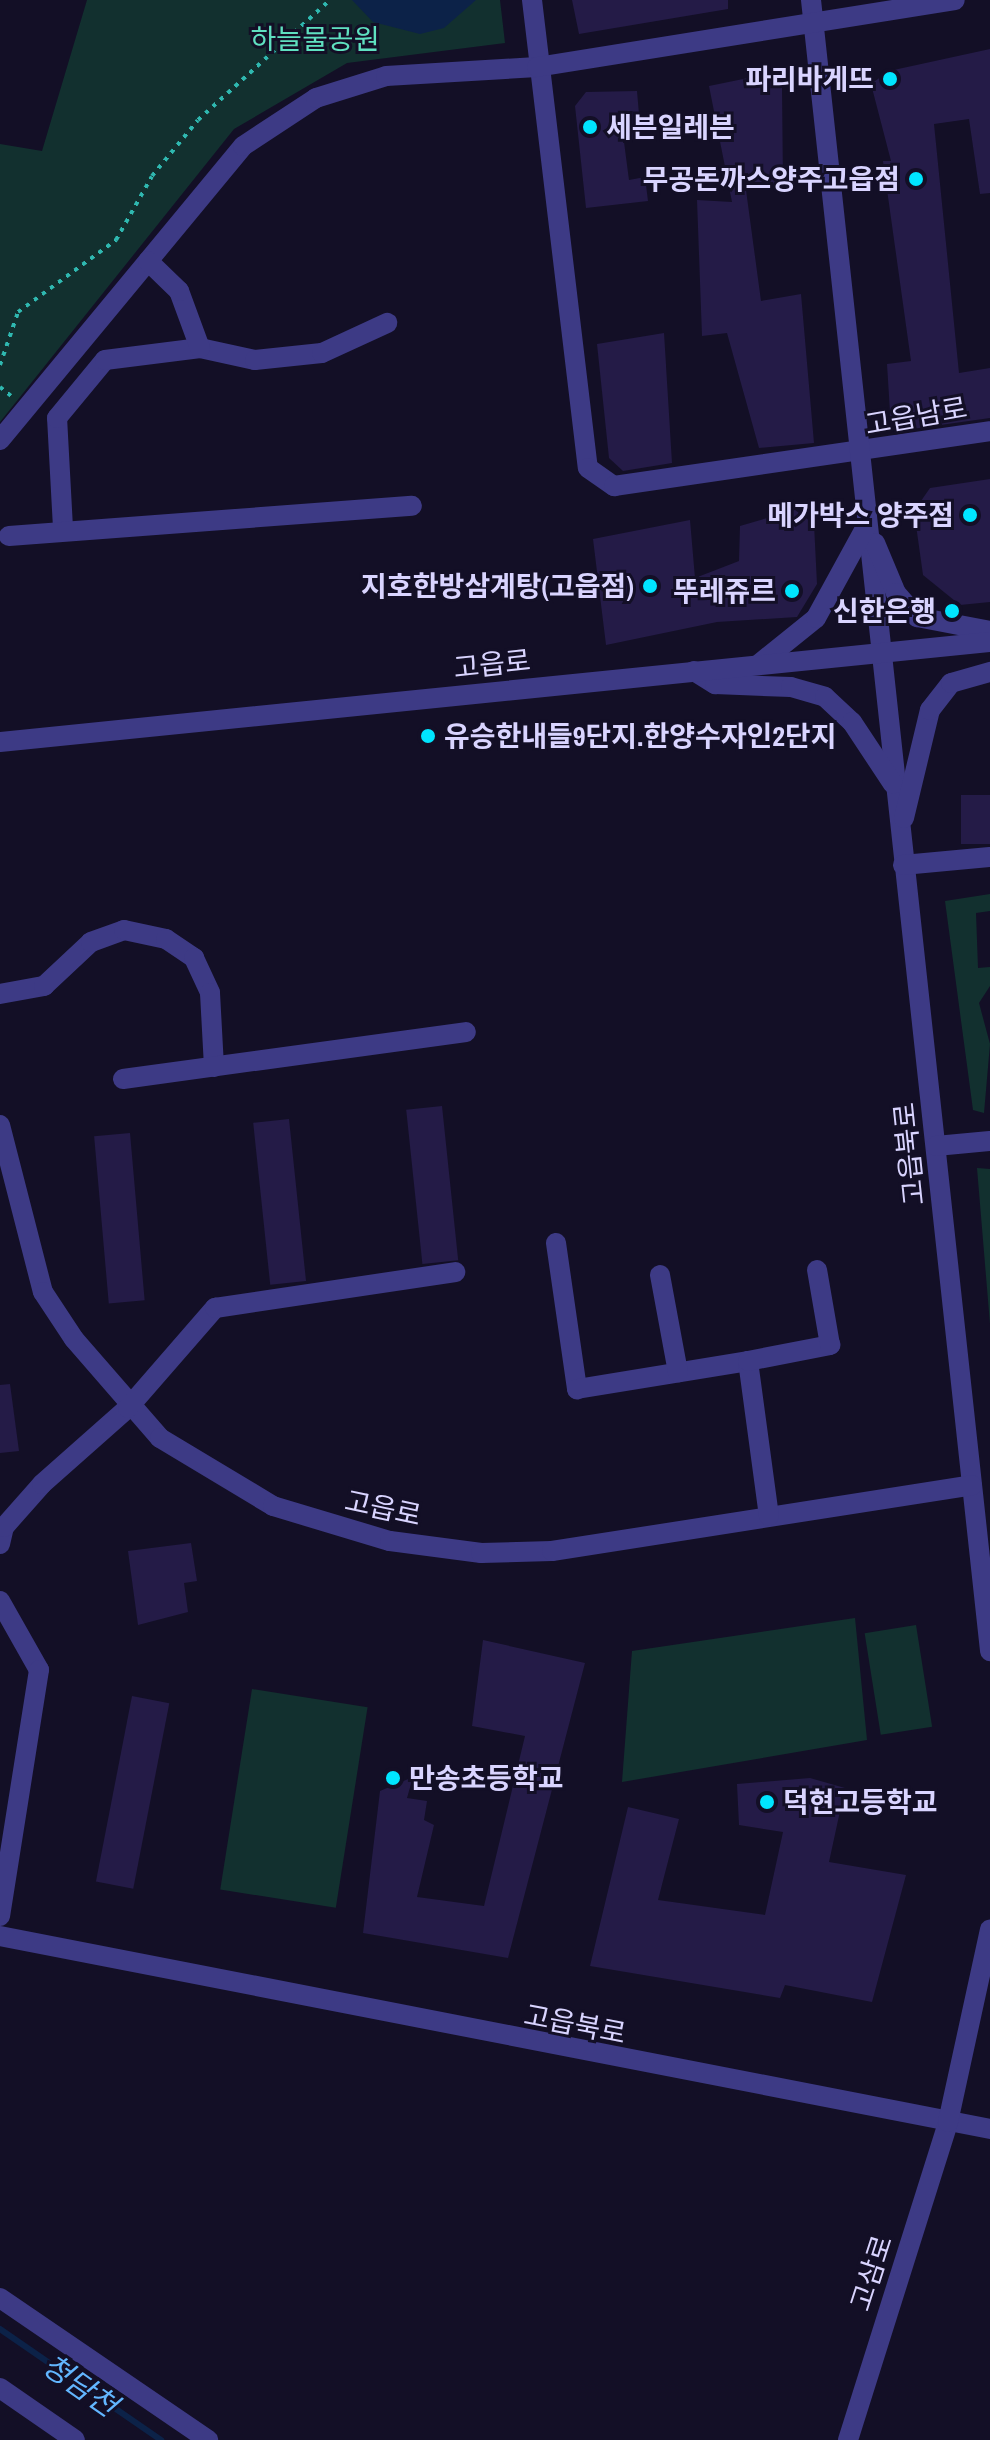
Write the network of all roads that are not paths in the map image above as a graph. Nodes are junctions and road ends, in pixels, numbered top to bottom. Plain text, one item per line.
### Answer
1 (532, 0) edge
2 (811, 0) edge
3 (955, 0) edge
4 (813, 25) junction
5 (537, 67) junction
6 (148, 261) junction
7 (387, 323) dead end
8 (200, 348) junction
9 (990, 431) edge
10 (0, 440) edge
11 (859, 448) junction
12 (412, 506) dead end
13 (62, 524) junction
14 (867, 525) junction
15 (9, 536) dead end
16 (990, 631) edge
17 (990, 642) edge
18 (880, 652) junction
19 (759, 664) junction
20 (694, 671) junction
21 (990, 672) edge
22 (0, 742) edge
23 (895, 786) junction
24 (900, 833) junction
25 (990, 857) edge
26 (903, 865) junction
27 (0, 994) edge
28 (466, 1032) dead end
29 (214, 1067) junction
30 (123, 1079) dead end
31 (0, 1125) edge
32 (990, 1141) edge
33 (936, 1146) junction
34 (556, 1243) dead end
35 (817, 1270) dead end
36 (455, 1272) dead end
37 (660, 1275) dead end
38 (748, 1361) junction
39 (678, 1372) junction
40 (128, 1408) junction
41 (972, 1485) junction
42 (769, 1516) junction
43 (0, 1544) edge
44 (1, 1609) edge
45 (990, 1651) edge
46 (0, 1916) edge
47 (990, 1930) edge
48 (0, 1936) edge
49 (948, 2122) junction
50 (990, 2129) edge
51 (0, 2298) edge
52 (0, 2388) edge
53 (75, 2440) edge
54 (208, 2440) edge
55 (848, 2440) edge

1 - 5 street
2 - 4 street
3 - 4 street
4 - 5 street
4 - 11 street
5 - 6 street
5 - 11 street
6 - 8 street
6 - 10 street
7 - 8 street
8 - 13 street
9 - 11 street, 고읍남로
11 - 14 street, 고읍남로
12 - 13 street
13 - 15 street
14 - 16 street
14 - 18 street, 고읍남로
14 - 19 street
17 - 18 street, 고읍로
18 - 19 street, 고읍로
18 - 23 street, 고읍북로
19 - 20 street, 고읍로
20 - 22 street, 고읍로
20 - 23 street
21 - 24 street
23 - 24 street, 고읍북로
24 - 26 street, 고읍북로
25 - 26 street
26 - 33 street, 고읍북로
27 - 29 street
28 - 29 street
29 - 30 street
31 - 40 street, 고읍로
32 - 33 street
33 - 41 street, 고읍북로
34 - 39 street
35 - 38 street
36 - 40 street
37 - 39 street
38 - 39 street
38 - 42 street
40 - 42 street, 고읍로
40 - 43 street
41 - 42 street, 고읍로
41 - 45 street, 고읍북로
44 - 46 street
47 - 49 street
48 - 49 street, 고읍북로
49 - 50 street, 고읍북로
49 - 55 street, 고삼로
51 - 54 street
52 - 53 street

